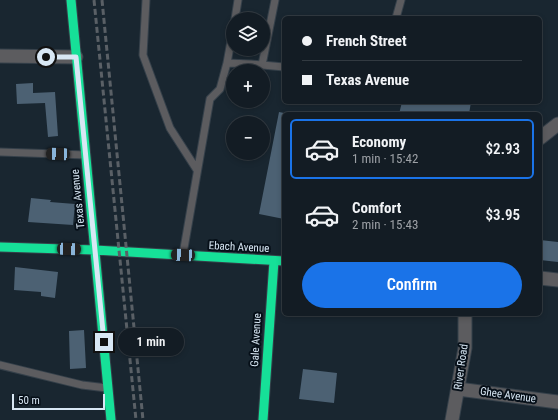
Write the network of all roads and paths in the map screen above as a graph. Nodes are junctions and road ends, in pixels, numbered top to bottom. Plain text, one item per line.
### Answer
1 (71, 0) edge
2 (146, 0) edge
3 (238, 0) edge
4 (275, 0) edge
5 (401, 0) edge
6 (236, 12) edge
7 (397, 16) edge
8 (0, 56) edge
9 (228, 56) edge
10 (76, 57) junction
11 (227, 63) junction
12 (244, 64) edge
13 (262, 64) edge
14 (270, 66) edge
15 (282, 68) edge
16 (558, 124) edge
17 (542, 136) edge
18 (0, 152) edge
19 (86, 155) junction
20 (197, 170) junction
21 (0, 247) edge
22 (95, 250) junction
23 (183, 255) junction
24 (274, 261) junction
25 (282, 262) edge
26 (542, 278) edge
27 (558, 280) edge
28 (465, 316) edge
29 (0, 365) edge
30 (108, 388) junction
31 (458, 389) junction
32 (558, 402) edge
33 (112, 420) edge
34 (263, 420) edge
35 (452, 420) edge

1 - 10 street, Texas Avenue
2 - 20 lane
3 - 6 lane
4 - 13 lane
5 - 7 lane
8 - 10 street
9 - 11 lane
10 - 19 street, Texas Avenue
11 - 12 lane
11 - 20 lane
14 - 15 lane
16 - 17 street
18 - 19 lane
19 - 22 street, Texas Avenue
20 - 23 lane
21 - 22 street, Ebach Avenue
22 - 23 street, Ebach Avenue
22 - 30 street, Texas Avenue
23 - 24 street, Ebach Avenue
24 - 25 street, Ebach Avenue
24 - 34 street, Gale Avenue
26 - 27 street
28 - 31 street, River Road
29 - 30 lane
30 - 33 street, Texas Avenue
31 - 32 street, Ghee Avenue
31 - 35 street, River Road

